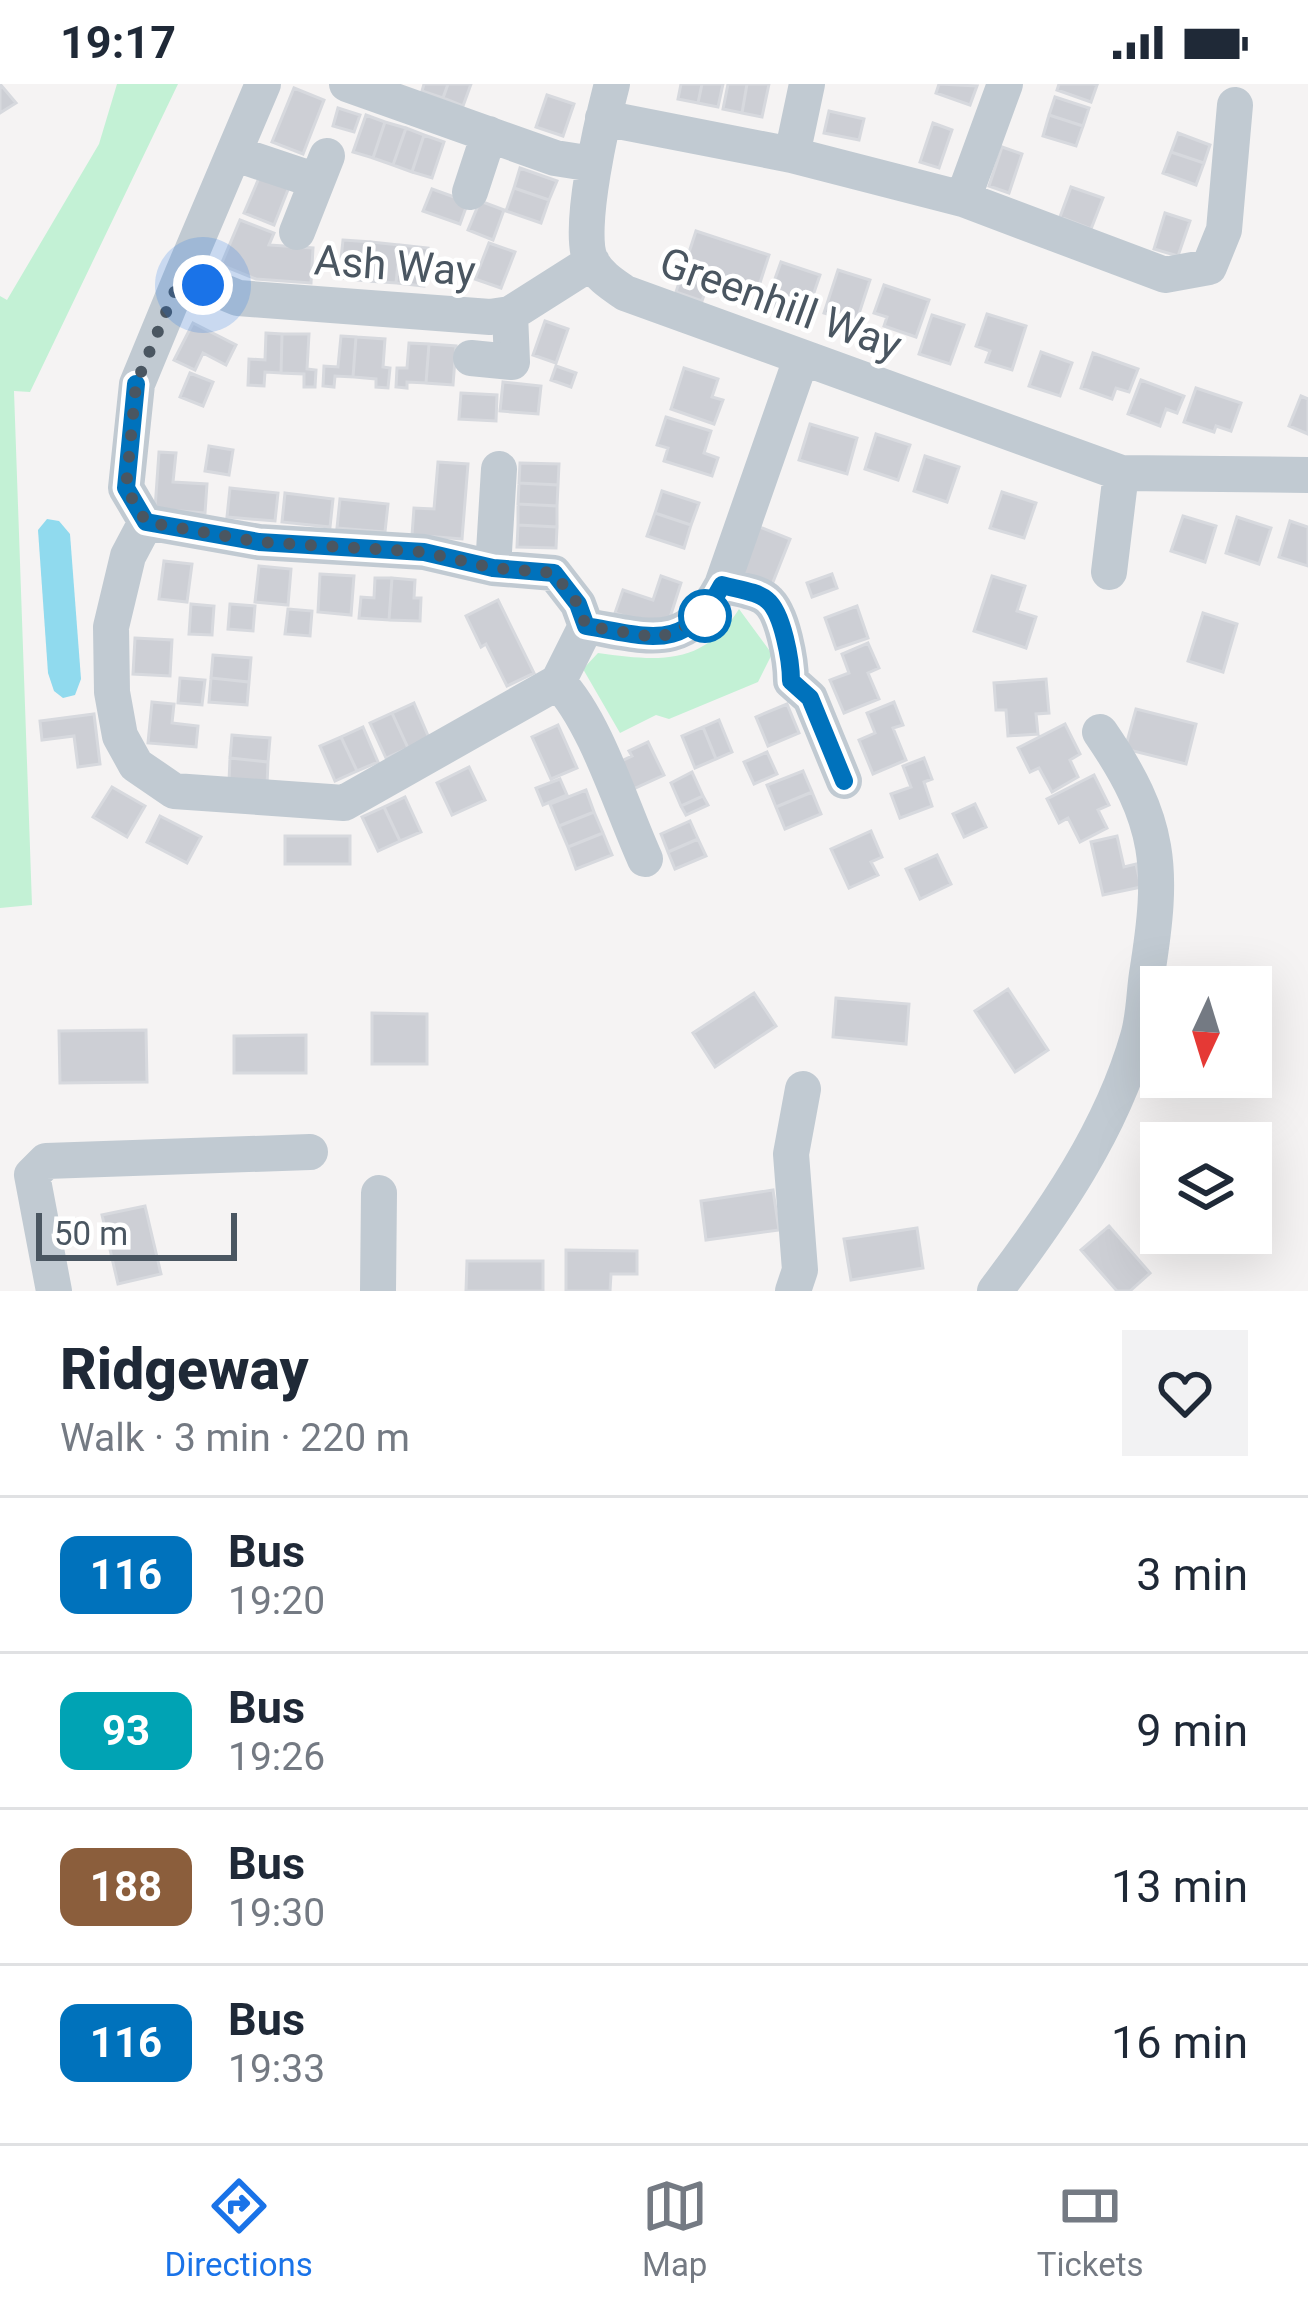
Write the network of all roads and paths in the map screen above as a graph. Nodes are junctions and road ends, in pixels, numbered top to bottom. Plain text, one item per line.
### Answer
1 (263, 84) edge
2 (347, 84) edge
3 (807, 84) edge
4 (1005, 84) edge
5 (608, 101) edge
6 (1235, 105) dead end
7 (489, 134) junction
8 (236, 154) junction
9 (792, 155) junction
10 (593, 164) junction
11 (468, 175) dead end
12 (963, 200) junction
13 (297, 232) dead end
14 (592, 262) junction
15 (182, 274) junction
16 (510, 314) junction
17 (471, 358) dead end
18 (801, 359) junction
19 (499, 469) dead end
20 (1121, 472) junction
21 (1308, 475) edge
22 (146, 522) junction
23 (493, 568) junction
24 (1109, 572) dead end
25 (722, 585) junction
26 (586, 626) junction
27 (557, 682) junction
28 (1100, 732) dead end
29 (844, 781) dead end
30 (645, 859) dead end
31 (810, 1107) dead end
32 (310, 1152) dead end
33 (380, 1193) dead end
34 (54, 1291) edge
35 (378, 1291) edge
36 (793, 1291) edge
37 (995, 1291) edge

1 - 8 street
2 - 7 street
3 - 9 street
4 - 12 street
5 - 9 street
5 - 10 street
6 - 12 street
7 - 10 street
7 - 11 street
8 - 13 street
8 - 15 street
9 - 12 street
10 - 14 street
14 - 16 street, Ash Way
14 - 18 street, Greenhill Way
15 - 16 street, Ash Way
15 - 22 street
16 - 17 street
18 - 20 street, Greenhill Way
18 - 25 street
19 - 23 street
20 - 21 street, Greenhill Way
20 - 24 street
22 - 23 street
22 - 27 street
23 - 26 street
25 - 26 street
25 - 29 street
26 - 27 street
27 - 30 street
28 - 37 street
31 - 36 street
32 - 34 street
33 - 35 street

